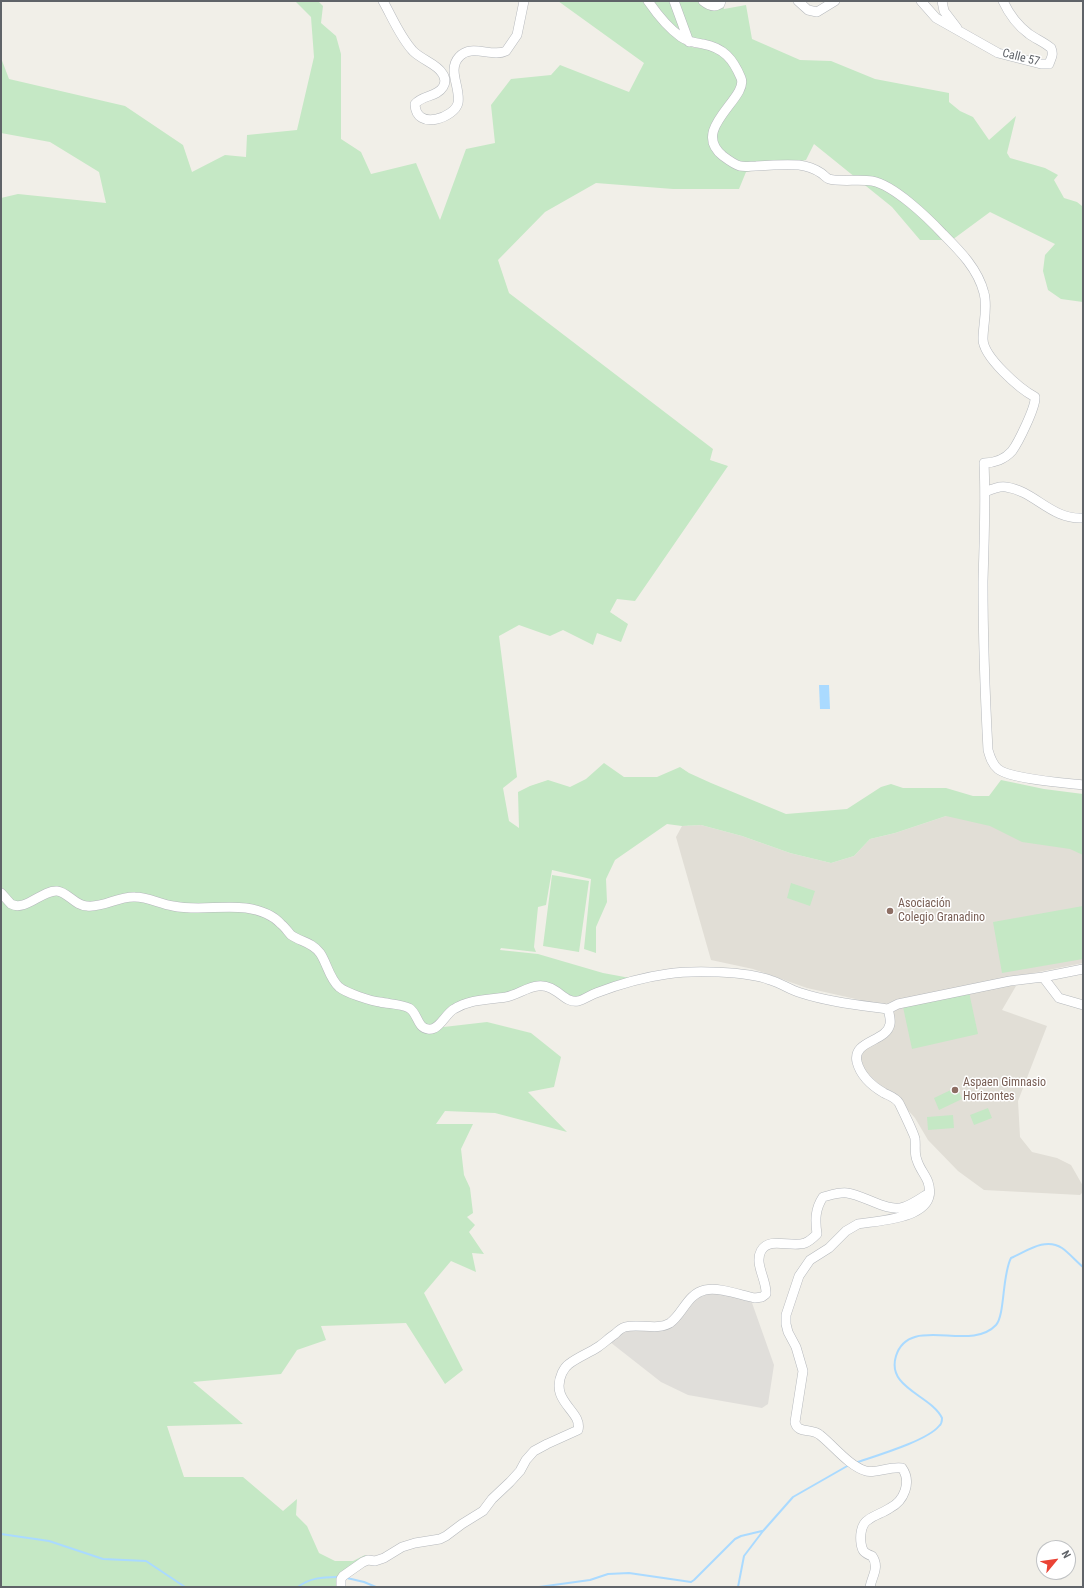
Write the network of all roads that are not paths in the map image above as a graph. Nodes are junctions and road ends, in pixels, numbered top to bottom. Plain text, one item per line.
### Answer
1 (383, 1) edge
2 (524, 1) edge
3 (648, 1) edge
4 (674, 1) edge
5 (703, 1) edge
6 (721, 1) edge
7 (798, 1) edge
8 (835, 1) edge
9 (921, 1) edge
10 (942, 1) edge
11 (1003, 1) edge
12 (961, 31) junction
13 (689, 42) junction
14 (985, 492) junction
15 (1083, 518) edge
16 (1083, 785) edge
17 (1, 893) edge
18 (1083, 969) edge
19 (1043, 977) junction
20 (1083, 1005) edge
21 (888, 1009) junction
22 (929, 1193) junction
23 (341, 1587) edge
24 (870, 1587) edge

1 - 2 street
3 - 13 street
4 - 13 street
5 - 6 street
7 - 8 street
9 - 12 street
10 - 12 street
11 - 12 street, Calle 57
13 - 14 street
14 - 15 street
14 - 16 street
17 - 21 street
18 - 19 street
19 - 20 street
19 - 21 street
21 - 22 street
22 - 23 street
22 - 24 street

